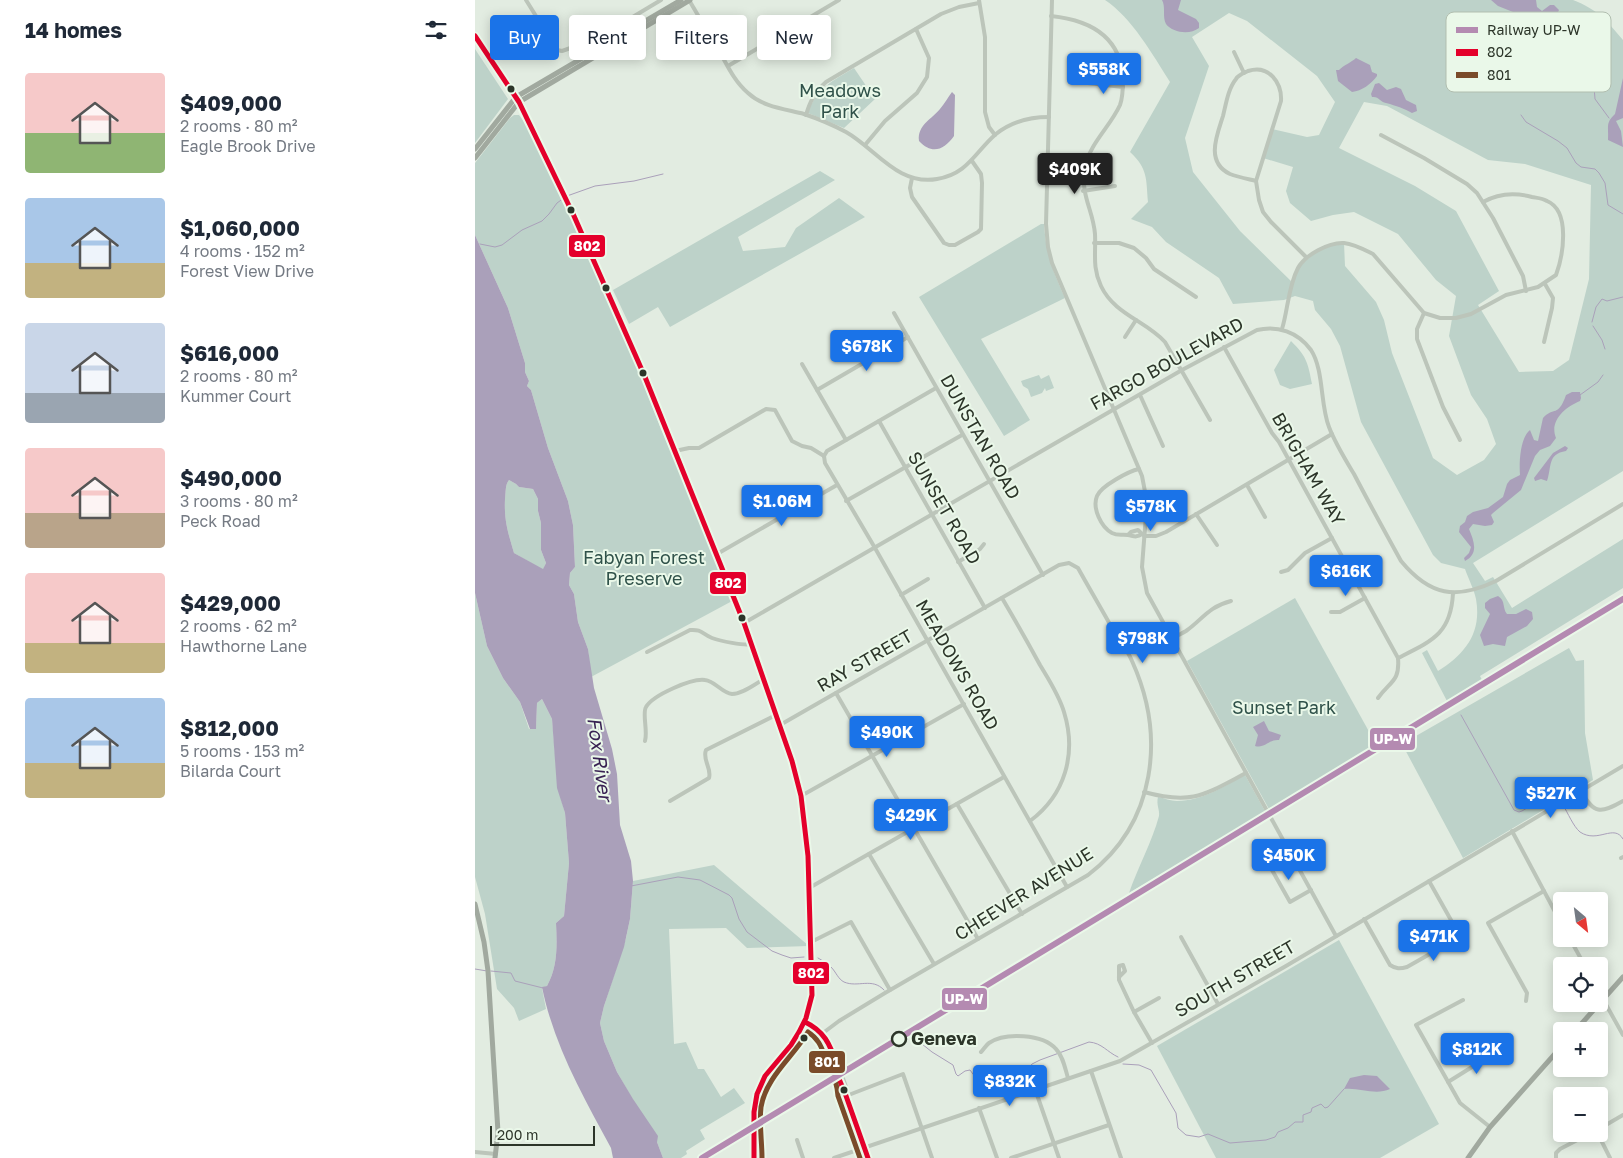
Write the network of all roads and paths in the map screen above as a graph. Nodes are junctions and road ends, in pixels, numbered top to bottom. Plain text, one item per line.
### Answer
1 (526, 0) edge
2 (661, 0) edge
3 (681, 0) edge
4 (689, 0) edge
5 (839, 0) edge
6 (1052, 0) edge
7 (979, 1) edge
8 (636, 15) edge
9 (1051, 16) junction
10 (646, 21) edge
11 (916, 29) junction
12 (475, 36) edge
13 (569, 49) edge
14 (1234, 52) dead end
15 (580, 60) edge
16 (728, 66) junction
17 (1244, 72) junction
18 (1088, 83) dead end
19 (1123, 86) junction
20 (517, 100) junction
21 (806, 115) junction
22 (1049, 117) junction
23 (995, 135) junction
24 (1381, 135) dead end
25 (865, 145) junction
26 (475, 149) edge
27 (475, 158) edge
28 (972, 161) junction
29 (912, 178) junction
30 (1256, 181) junction
31 (1115, 186) dead end
32 (1083, 190) junction
33 (1483, 202) junction
34 (1094, 243) junction
35 (1307, 257) junction
36 (1545, 284) junction
37 (1526, 291) junction
38 (1196, 297) dead end
39 (894, 313) dead end
40 (1424, 313) junction
41 (1135, 320) junction
42 (1282, 329) junction
43 (908, 337) junction
44 (1125, 337) dead end
45 (1544, 342) dead end
46 (1224, 347) junction
47 (802, 364) dead end
48 (1182, 370) junction
49 (936, 388) junction
50 (817, 390) junction
51 (1140, 395) junction
52 (1115, 410) junction
53 (1210, 420) dead end
54 (879, 421) junction
55 (1332, 434) junction
56 (962, 435) junction
57 (847, 440) junction
58 (1460, 440) dead end
59 (1163, 446) dead end
60 (675, 451) junction
61 (824, 456) junction
62 (1289, 460) junction
63 (905, 468) junction
64 (1139, 469) junction
65 (989, 482) junction
66 (837, 485) junction
67 (1247, 485) junction
68 (846, 501) junction
69 (1623, 504) edge
70 (1196, 514) junction
71 (932, 516) junction
72 (1265, 517) dead end
73 (1129, 535) dead end
74 (1144, 536) junction
75 (1332, 538) junction
76 (984, 544) dead end
77 (1217, 545) dead end
78 (875, 548) junction
79 (717, 554) junction
80 (958, 562) junction
81 (1281, 572) dead end
82 (1043, 574) junction
83 (928, 579) dead end
84 (1453, 593) junction
85 (901, 595) junction
86 (1002, 598) junction
87 (1365, 598) junction
88 (1231, 601) dead end
89 (985, 608) junction
90 (1331, 612) dead end
91 (744, 623) junction
92 (1172, 639) junction
93 (927, 642) junction
94 (752, 644) junction
95 (647, 652) dead end
96 (1398, 658) junction
97 (764, 679) junction
98 (836, 693) junction
99 (1378, 698) dead end
100 (964, 704) junction
101 (776, 715) junction
102 (780, 725) junction
103 (645, 741) dead end
104 (872, 756) junction
105 (1623, 766) edge
106 (1246, 773) junction
107 (1004, 776) junction
108 (1581, 791) junction
109 (1144, 792) junction
110 (801, 796) junction
111 (1623, 801) edge
112 (670, 802) dead end
113 (957, 804) junction
114 (1031, 821) junction
115 (914, 829) junction
116 (1512, 831) junction
117 (869, 854) junction
118 (1293, 859) junction
119 (1429, 881) junction
120 (1067, 887) junction
121 (809, 888) junction
122 (1311, 890) junction
123 (1544, 890) junction
124 (475, 904) edge
125 (1553, 907) edge
126 (1022, 914) junction
127 (1364, 919) junction
128 (1336, 936) junction
129 (1181, 937) dead end
130 (978, 939) junction
131 (811, 942) junction
132 (935, 964) junction
133 (1119, 966) dead end
134 (1623, 977) edge
135 (890, 990) junction
136 (1608, 994) edge
137 (1159, 998) dead end
138 (1463, 1000) dead end
139 (1526, 1001) dead end
140 (1218, 1004) junction
141 (1608, 1008) edge
142 (1134, 1012) junction
143 (1592, 1012) edge
144 (805, 1022) junction
145 (1583, 1022) edge
146 (823, 1033) junction
147 (1623, 1035) edge
148 (1151, 1043) junction
149 (1491, 1051) dead end
150 (981, 1052) dead end
151 (1553, 1056) edge
152 (1091, 1070) junction
153 (1068, 1078) junction
154 (1448, 1082) junction
155 (1035, 1089) junction
156 (846, 1094) junction
157 (979, 1108) junction
158 (1623, 1116) edge
159 (1608, 1124) edge
160 (1109, 1125) junction
161 (921, 1128) junction
162 (1490, 1128) junction
163 (797, 1140) dead end
164 (1574, 1142) edge
165 (1602, 1142) edge
166 (1054, 1143) junction
167 (864, 1148) junction
168 (475, 1152) edge
169 (495, 1156) edge
170 (1556, 1156) edge
171 (753, 1158) edge
172 (803, 1158) edge
173 (833, 1158) edge
174 (868, 1158) edge
175 (932, 1158) edge
176 (997, 1158) edge
177 (1011, 1158) edge
178 (1059, 1158) edge
179 (1121, 1158) edge
180 (1467, 1158) edge
181 (1610, 1158) edge

1 - 13 street
2 - 8 street
3 - 10 main road
4 - 16 street
4 - 20 main road
5 - 16 street
6 - 9 street
7 - 11 street
7 - 23 street
9 - 19 street
9 - 22 street
11 - 21 street
11 - 25 street
12 - 20 main road
14 - 17 street
15 - 20 main road
16 - 21 street
17 - 30 street
17 - 30 street
18 - 19 street
19 - 32 street
20 - 26 main road
20 - 27 main road
20 - 60 main road
21 - 25 street
22 - 23 street
22 - 52 street
23 - 28 street
24 - 33 street
25 - 29 street
28 - 29 street
28 - 29 street
30 - 35 street
31 - 32 street
32 - 34 street
33 - 36 street
33 - 37 street
34 - 38 street
34 - 41 street
35 - 40 street
35 - 42 street
36 - 37 street
36 - 45 street
37 - 40 street
39 - 43 street, DUNSTAN ROAD
40 - 58 street
41 - 44 street
41 - 48 street
42 - 46 street, FARGO BOULEVARD
42 - 55 street
43 - 49 street, DUNSTAN ROAD
43 - 50 street
46 - 48 street, FARGO BOULEVARD
46 - 62 street, BRIGHAM WAY
47 - 50 street
48 - 51 street, FARGO BOULEVARD
48 - 53 street
49 - 54 street
49 - 56 street, DUNSTAN ROAD
50 - 57 street
51 - 52 street, FARGO BOULEVARD
51 - 59 street
52 - 64 street
52 - 65 street, FARGO BOULEVARD
54 - 57 street
54 - 63 street, SUNSET ROAD
55 - 62 street
55 - 84 street
56 - 63 street
56 - 65 street, DUNSTAN ROAD
57 - 61 street
60 - 61 street
60 - 79 main road
61 - 66 street, MEADOWS ROAD
62 - 67 street
62 - 75 street, BRIGHAM WAY
63 - 68 street
63 - 71 street, SUNSET ROAD
64 - 73 street
64 - 74 street
65 - 71 street, FARGO BOULEVARD
65 - 82 street, DUNSTAN ROAD
66 - 68 street, MEADOWS ROAD
66 - 79 street
67 - 70 street
67 - 72 street
68 - 78 street, MEADOWS ROAD
69 - 84 street
70 - 74 street
70 - 77 street
71 - 78 street, FARGO BOULEVARD
71 - 80 street, SUNSET ROAD
74 - 92 street
75 - 81 street
75 - 87 street, BRIGHAM WAY
76 - 80 street
78 - 85 street, MEADOWS ROAD
78 - 91 street, FARGO BOULEVARD
79 - 91 main road
80 - 89 street, SUNSET ROAD
82 - 86 street, RAY STREET
82 - 109 street, RAY STREET
83 - 85 street
84 - 96 street
85 - 93 street, MEADOWS ROAD
86 - 89 street, RAY STREET
86 - 114 street
87 - 90 street
87 - 96 street, BRIGHAM WAY
88 - 92 street
89 - 93 street, RAY STREET
91 - 94 main road
92 - 106 street
93 - 98 street, RAY STREET
93 - 100 street, MEADOWS ROAD
94 - 95 street
94 - 97 main road
96 - 99 street
97 - 101 main road
97 - 103 street
98 - 102 street, RAY STREET
98 - 104 street
100 - 104 street
100 - 107 street, MEADOWS ROAD
101 - 102 main road
101 - 112 street
102 - 110 main road
104 - 110 street
104 - 115 street
105 - 108 street, SOUTH STREET
106 - 109 street
106 - 118 street
107 - 113 street
107 - 114 street, MEADOWS ROAD
108 - 111 street
108 - 116 street, SOUTH STREET
109 - 120 street, CHEEVER AVENUE
110 - 121 main road
113 - 115 street
113 - 126 street
114 - 120 street, MEADOWS ROAD
115 - 117 street
115 - 130 street
116 - 119 street, SOUTH STREET
116 - 123 street
117 - 121 street
117 - 132 street
118 - 122 street
118 - 122 street
119 - 127 street, SOUTH STREET
119 - 127 street
120 - 126 street, CHEEVER AVENUE
121 - 131 main road
122 - 128 street
123 - 125 street
123 - 139 street
124 - 169 main road
126 - 130 street, CHEEVER AVENUE
127 - 128 street, SOUTH STREET
128 - 140 street, SOUTH STREET
129 - 140 street
130 - 132 street, CHEEVER AVENUE
131 - 135 street
131 - 144 main road
132 - 135 street, CHEEVER AVENUE
133 - 142 street
134 - 136 main road
135 - 146 street, CHEEVER AVENUE
137 - 142 street
138 - 154 street
140 - 148 street, SOUTH STREET
141 - 147 street
142 - 148 street
143 - 145 main road
144 - 146 street
144 - 171 main road
146 - 156 street
148 - 152 street, SOUTH STREET
149 - 154 street
150 - 153 street
151 - 162 main road
152 - 153 street, SOUTH STREET
152 - 160 street
153 - 155 street, SOUTH STREET
154 - 162 street
155 - 157 street, SOUTH STREET
155 - 166 street
156 - 161 street
156 - 167 street
157 - 161 street, SOUTH STREET
157 - 176 street
158 - 159 street
160 - 166 street
160 - 179 street
161 - 167 street, SOUTH STREET
161 - 175 street
162 - 180 main road
163 - 172 street
164 - 170 street
165 - 181 street
166 - 177 street
166 - 178 street
167 - 173 street, SOUTH STREET
167 - 174 street
168 - 169 street

